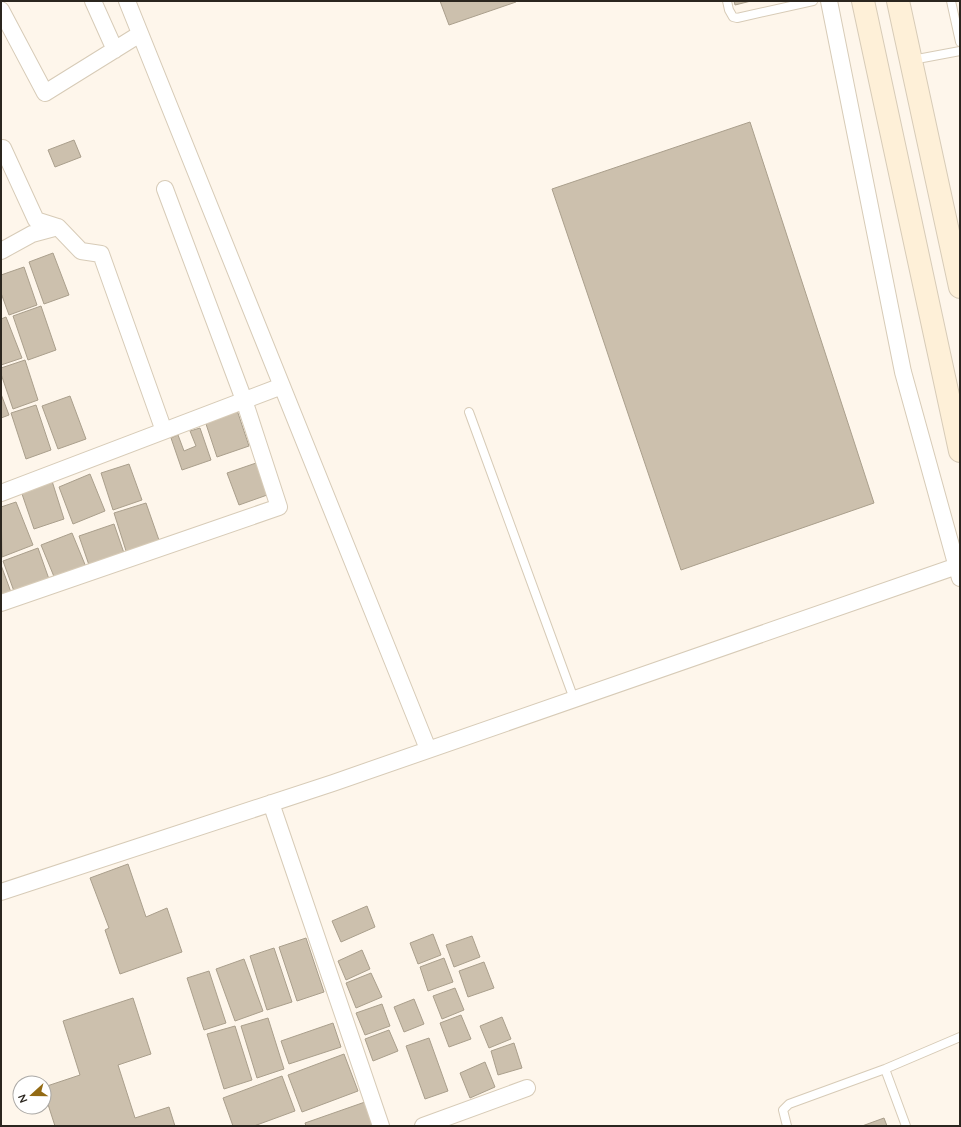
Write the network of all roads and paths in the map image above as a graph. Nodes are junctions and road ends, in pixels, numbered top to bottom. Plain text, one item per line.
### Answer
1 (93, 1) edge
2 (127, 1) edge
3 (727, 1) edge
4 (814, 1) edge
5 (829, 1) edge
6 (863, 1) edge
7 (898, 1) edge
8 (951, 1) edge
9 (787, 4) edge
10 (1, 10) edge
11 (140, 34) junction
12 (960, 42) edge
13 (115, 50) junction
14 (960, 51) edge
15 (911, 60) junction
16 (1, 149) edge
17 (165, 190) dead end
18 (58, 227) junction
19 (1, 251) edge
20 (960, 287) edge
21 (282, 386) junction
22 (244, 400) junction
23 (469, 412) dead end
24 (164, 431) junction
25 (960, 452) edge
26 (1, 493) edge
27 (958, 570) edge
28 (1, 603) edge
29 (574, 699) junction
30 (428, 750) junction
31 (271, 803) junction
32 (1, 892) edge
33 (960, 1037) edge
34 (885, 1069) junction
35 (527, 1088) dead end
36 (453, 1121) edge
37 (381, 1126) edge
38 (423, 1126) edge
39 (787, 1126) edge
40 (906, 1126) edge

1 - 13 street
2 - 11 street
3 - 9 lane
4 - 9 lane
5 - 27 street
6 - 25 main road
7 - 15 main road
8 - 12 lane
10 - 13 street
11 - 13 street
11 - 21 street
14 - 15 lane
15 - 20 main road
16 - 18 street
17 - 22 street
18 - 19 street
18 - 24 street
21 - 22 street
21 - 30 street
22 - 24 street
22 - 28 street
23 - 29 lane
24 - 26 street
27 - 29 street
29 - 30 street
30 - 31 street
31 - 32 street
31 - 37 street
33 - 34 lane
34 - 39 lane
34 - 40 lane
35 - 36 street
36 - 38 street

